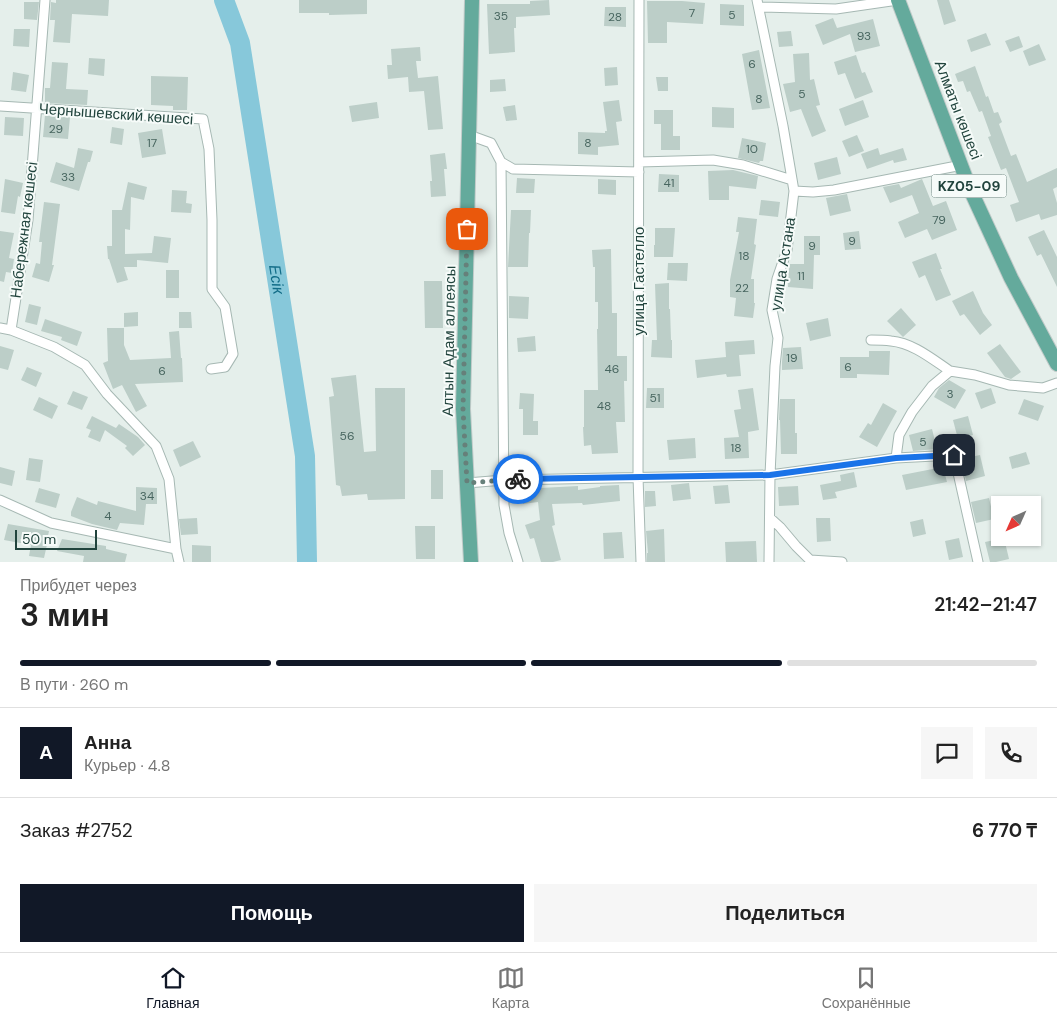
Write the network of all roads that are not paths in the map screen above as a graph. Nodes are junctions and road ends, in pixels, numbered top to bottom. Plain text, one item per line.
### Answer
1 (45, 0) edge
2 (472, 0) edge
3 (639, 0) edge
4 (898, 0) edge
5 (758, 4) edge
6 (0, 106) edge
7 (36, 109) junction
8 (469, 134) junction
9 (501, 162) junction
10 (639, 162) junction
11 (962, 165) junction
12 (639, 172) junction
13 (792, 180) junction
14 (794, 191) junction
15 (0, 328) edge
16 (10, 330) junction
17 (871, 340) dead end
18 (1057, 364) edge
19 (211, 369) dead end
20 (950, 371) junction
21 (1057, 383) edge
22 (896, 458) junction
23 (770, 475) junction
24 (638, 478) junction
25 (504, 480) junction
26 (467, 483) junction
27 (0, 500) edge
28 (770, 518) junction
29 (176, 549) junction
30 (179, 562) edge
31 (471, 562) edge
32 (518, 562) edge
33 (641, 562) edge
34 (769, 562) edge
35 (842, 562) edge
36 (978, 562) edge

1 - 7 street, Набережная көшесі
2 - 8 main road, Алтын Адам аллеясы
3 - 10 street, улица Гастелло
4 - 5 street
4 - 11 main road, Алматы көшесі / KZ05-09
5 - 13 street, улица Астана
6 - 7 street, Чернышевский көшесі
7 - 16 street, Набережная көшесі
7 - 19 street, Чернышевский көшесі
8 - 9 street
8 - 26 main road, Алтын Адам аллеясы
9 - 12 street
9 - 25 street
10 - 12 street, улица Гастелло
10 - 13 street
11 - 14 street
11 - 18 main road, Алматы көшесі / KZ05-09
12 - 24 street, улица Гастелло
13 - 14 street, улица Астана
14 - 23 street, улица Астана
15 - 16 street
16 - 29 street
17 - 20 street
20 - 21 street
20 - 22 street
22 - 23 street
22 - 36 street
23 - 24 street
23 - 28 street, улица Астана
24 - 25 street
24 - 33 street, улица Гастелло
25 - 26 street
25 - 32 street
26 - 31 main road, Алтын Адам аллеясы
27 - 29 street
28 - 34 street, улица Астана
28 - 35 street
29 - 30 street

